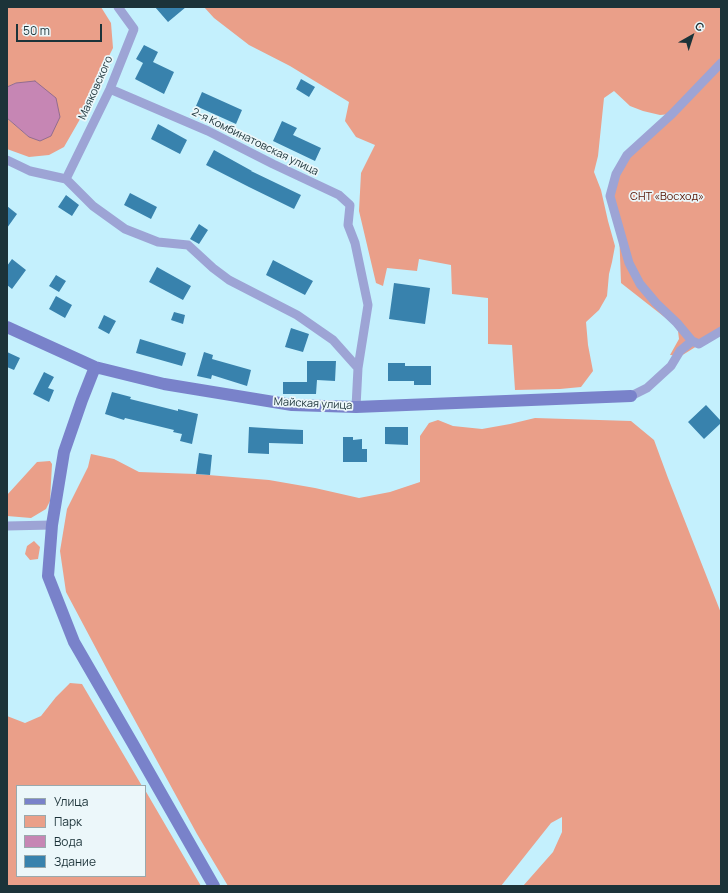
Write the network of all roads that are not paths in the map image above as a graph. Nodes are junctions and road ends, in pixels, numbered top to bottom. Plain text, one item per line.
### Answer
1 (118, 7) edge
2 (721, 63) edge
3 (110, 89) junction
4 (7, 160) edge
5 (66, 179) junction
6 (7, 327) edge
7 (721, 331) edge
8 (692, 342) junction
9 (95, 367) junction
10 (358, 368) junction
11 (631, 396) joint
12 (356, 407) junction
13 (52, 525) junction
14 (8, 527) edge
15 (214, 886) edge

1 - 3 street, Маяковского
2 - 8 street
3 - 5 street, Маяковского
3 - 10 street, 2-я Комбинатовская улица
4 - 5 street
5 - 10 street
6 - 9 street, Майская улица
7 - 8 street
8 - 11 street
9 - 12 street, Майская улица
9 - 13 street
10 - 12 street
11 - 12 street, Майская улица
13 - 14 street
13 - 15 street

